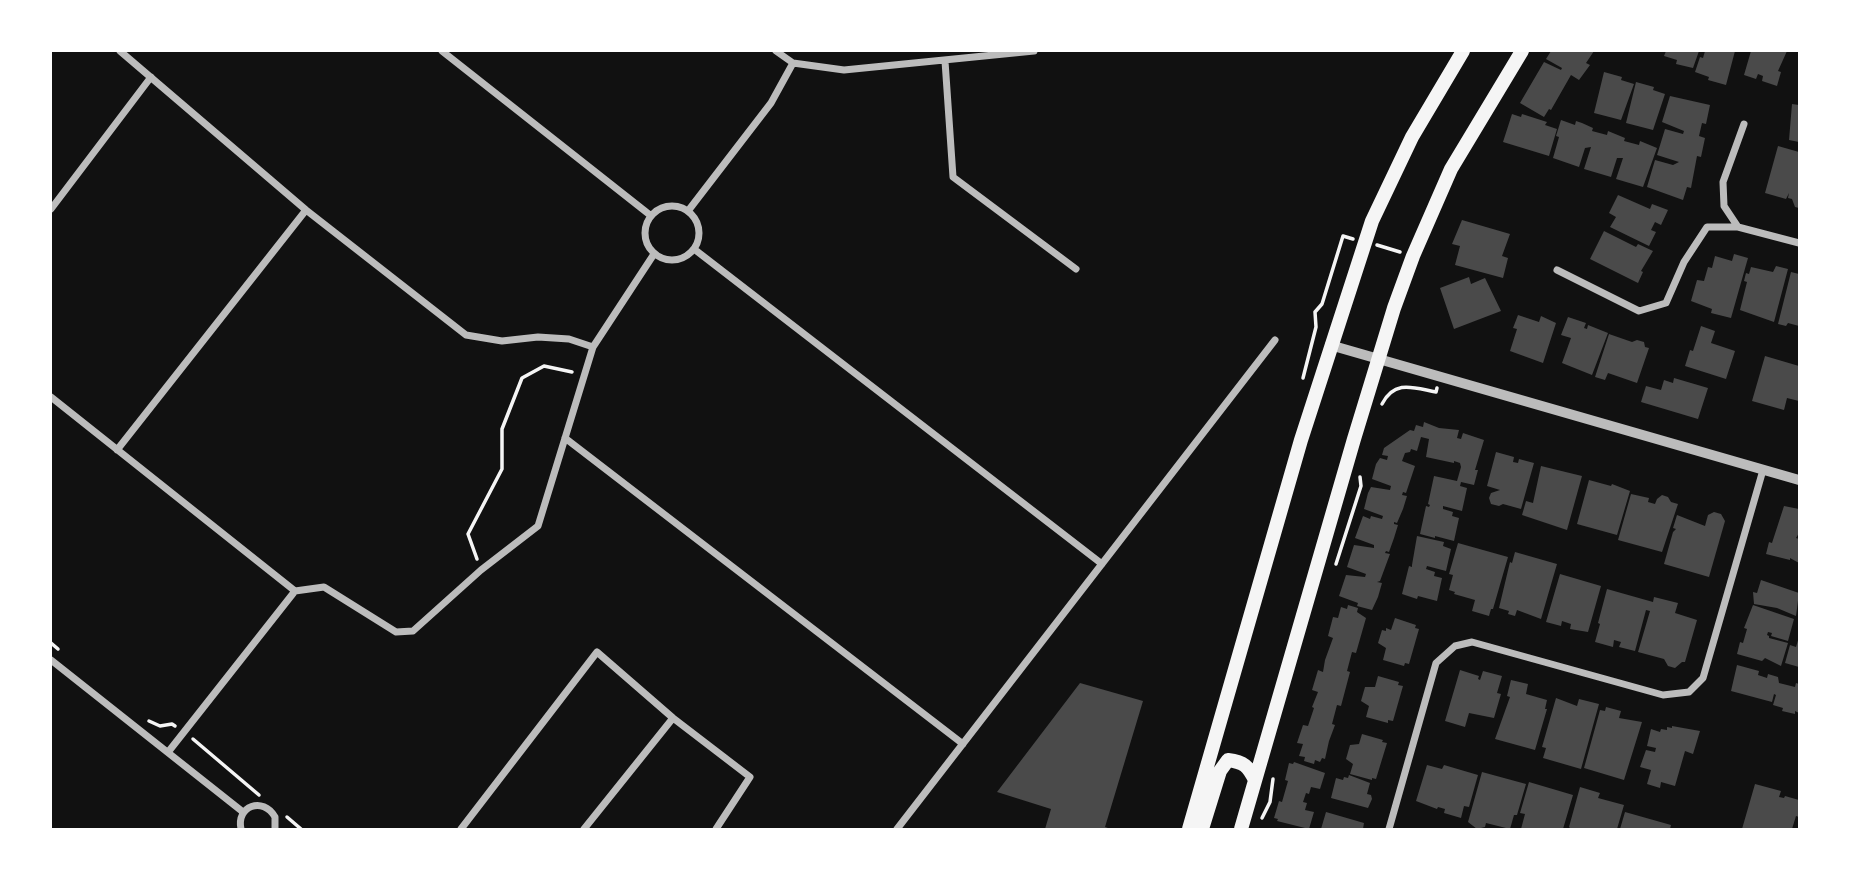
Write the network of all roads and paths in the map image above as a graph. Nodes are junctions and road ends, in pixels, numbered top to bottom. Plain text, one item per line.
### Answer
1 (120, 51) edge
2 (442, 51) edge
3 (776, 51) edge
4 (1034, 51) edge
5 (1463, 51) edge
6 (1522, 51) edge
7 (944, 61) junction
8 (793, 63) junction
9 (151, 76) junction
10 (1744, 124) dead end
11 (51, 209) edge
12 (306, 210) junction
13 (688, 211) junction
14 (650, 215) junction
15 (1738, 227) junction
16 (1343, 236) dead end
17 (1364, 242) junction
18 (1799, 243) edge
19 (694, 249) junction
20 (654, 254) junction
21 (1413, 256) junction
22 (1076, 269) dead end
23 (1557, 270) dead end
24 (1275, 340) dead end
25 (1330, 345) junction
26 (593, 346) junction
27 (1379, 358) junction
28 (585, 374) junction
29 (1436, 392) dead end
30 (51, 397) edge
31 (1378, 413) dead end
32 (565, 439) junction
33 (117, 450) junction
34 (1360, 469) dead end
35 (1763, 470) junction
36 (1799, 480) edge
37 (1102, 564) junction
38 (481, 570) junction
39 (1333, 571) dead end
40 (295, 590) junction
41 (51, 643) edge
42 (62, 653) dead end
43 (51, 660) edge
44 (673, 718) junction
45 (146, 719) dead end
46 (184, 733) junction
47 (963, 744) junction
48 (169, 751) junction
49 (1273, 772) dead end
50 (1255, 780) junction
51 (265, 800) dead end
52 (243, 812) junction
53 (283, 814) dead end
54 (1261, 820) dead end
55 (241, 829) edge
56 (275, 829) edge
57 (301, 829) edge
58 (461, 829) edge
59 (584, 829) edge
60 (716, 829) edge
61 (897, 829) edge
62 (1189, 829) edge
63 (1202, 829) edge
64 (1241, 829) edge
65 (1389, 829) edge

1 - 9 street
2 - 14 street
3 - 8 street
4 - 7 street
5 - 17 highway
6 - 21 highway
7 - 8 street
7 - 22 street
8 - 13 street
9 - 11 street
9 - 12 street
10 - 15 street
12 - 26 street
12 - 33 street
13 - 14 street
13 - 19 street
14 - 20 street
15 - 18 street
15 - 23 street
16 - 17 path
17 - 21 path
17 - 25 highway
19 - 20 street
19 - 37 street
20 - 26 street
21 - 27 highway
24 - 37 street
25 - 27 street
25 - 62 highway
26 - 28 street
27 - 35 street
27 - 50 highway
28 - 32 street
28 - 38 path
29 - 31 path
30 - 33 street
32 - 38 street
32 - 47 street
33 - 40 street
34 - 39 path
35 - 36 street
35 - 65 street
37 - 47 street
38 - 40 street
40 - 46 street
41 - 42 path
43 - 48 street
44 - 58 street
44 - 59 street
44 - 60 street
45 - 46 path
46 - 48 street
46 - 51 path
47 - 61 street
48 - 52 street
49 - 54 path
50 - 63 highway
50 - 64 highway
52 - 55 street
52 - 56 street
53 - 57 path

